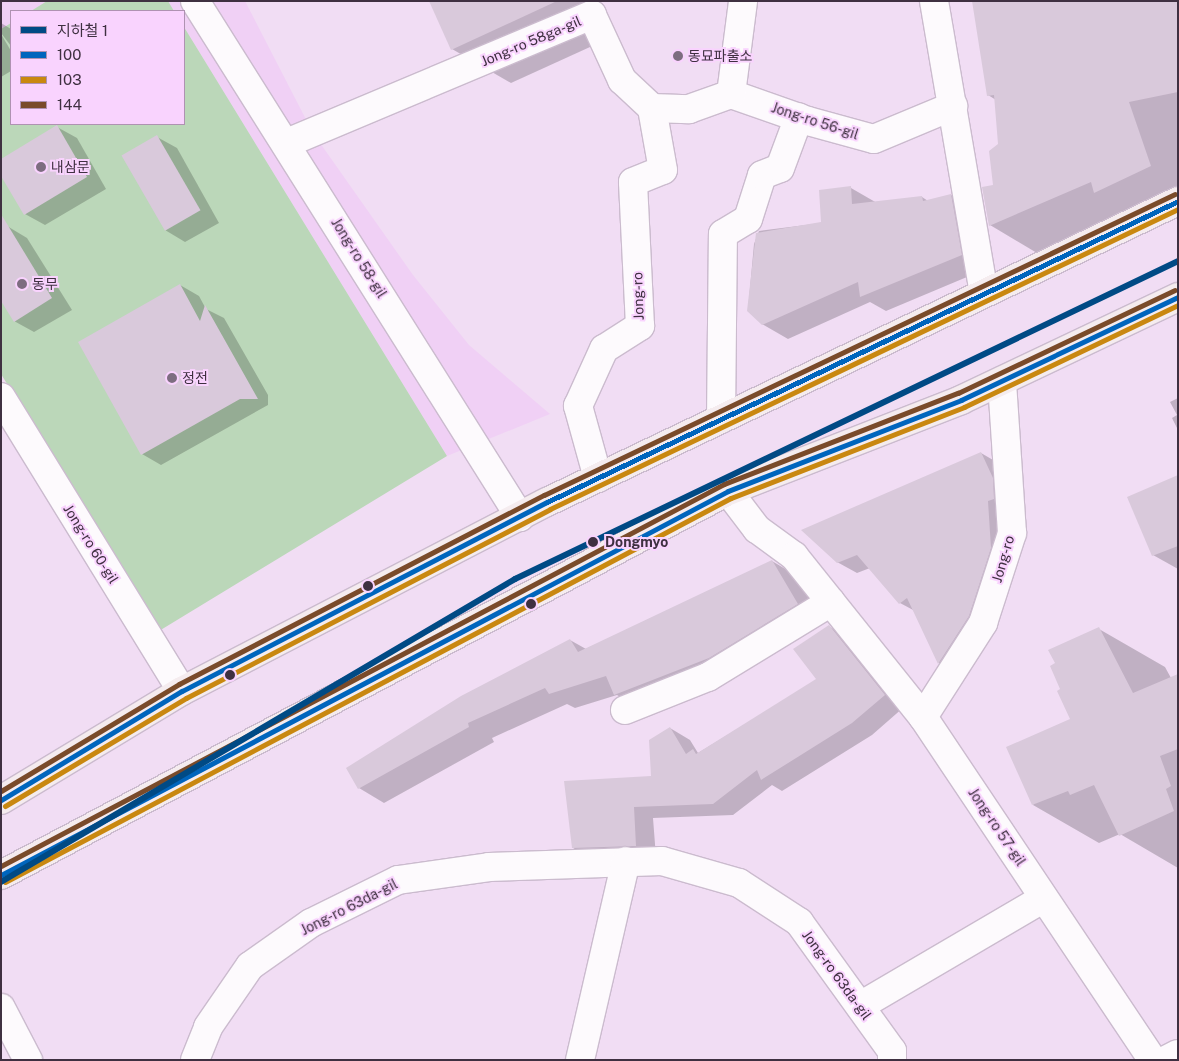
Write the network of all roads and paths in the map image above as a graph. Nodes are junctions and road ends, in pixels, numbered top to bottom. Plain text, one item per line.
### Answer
1 (196, 1) edge
2 (743, 1) edge
3 (934, 1) edge
4 (731, 94) junction
5 (953, 106) junction
6 (652, 108) junction
7 (799, 117) junction
8 (287, 143) junction
9 (1178, 201) edge
10 (984, 292) junction
11 (1178, 297) edge
12 (1002, 381) junction
13 (1, 397) edge
14 (721, 419) junction
15 (598, 478) junction
16 (728, 491) junction
17 (520, 517) junction
18 (832, 602) junction
19 (182, 691) junction
20 (625, 710) dead end
21 (923, 717) junction
22 (1, 800) edge
23 (626, 861) junction
24 (1, 875) edge
25 (1044, 898) junction
26 (860, 1006) junction
27 (1, 1008) edge
28 (1178, 1054) edge
29 (28, 1060) edge
30 (195, 1060) edge
31 (580, 1060) edge
32 (892, 1060) edge
33 (1153, 1060) edge
34 (1166, 1060) edge

1 - 8 street, Jong-ro 58-gil
2 - 4 street
3 - 5 street
4 - 6 street
4 - 7 street, Jong-ro 56-gil
5 - 7 street, Jong-ro 56-gil
5 - 10 street
6 - 8 street, Jong-ro 58ga-gil
6 - 15 street, Jong-ro
7 - 14 street
8 - 17 street, Jong-ro 58-gil
9 - 10 main road
10 - 14 main road
11 - 12 main road
12 - 16 main road
12 - 21 street, Jong-ro
13 - 19 street, Jong-ro 60-gil
14 - 15 main road
15 - 17 main road
16 - 18 street, Jong-ro 57-gil
16 - 24 main road
17 - 19 main road
18 - 20 street
18 - 21 street, Jong-ro 57-gil
19 - 22 main road
21 - 25 street, Jong-ro 57-gil
23 - 26 street, Jong-ro 63da-gil
23 - 30 street, Jong-ro 63da-gil
23 - 31 street
25 - 26 street
25 - 33 street, Jong-ro 57-gil
26 - 32 street, Jong-ro 63da-gil
27 - 29 street
28 - 34 street

